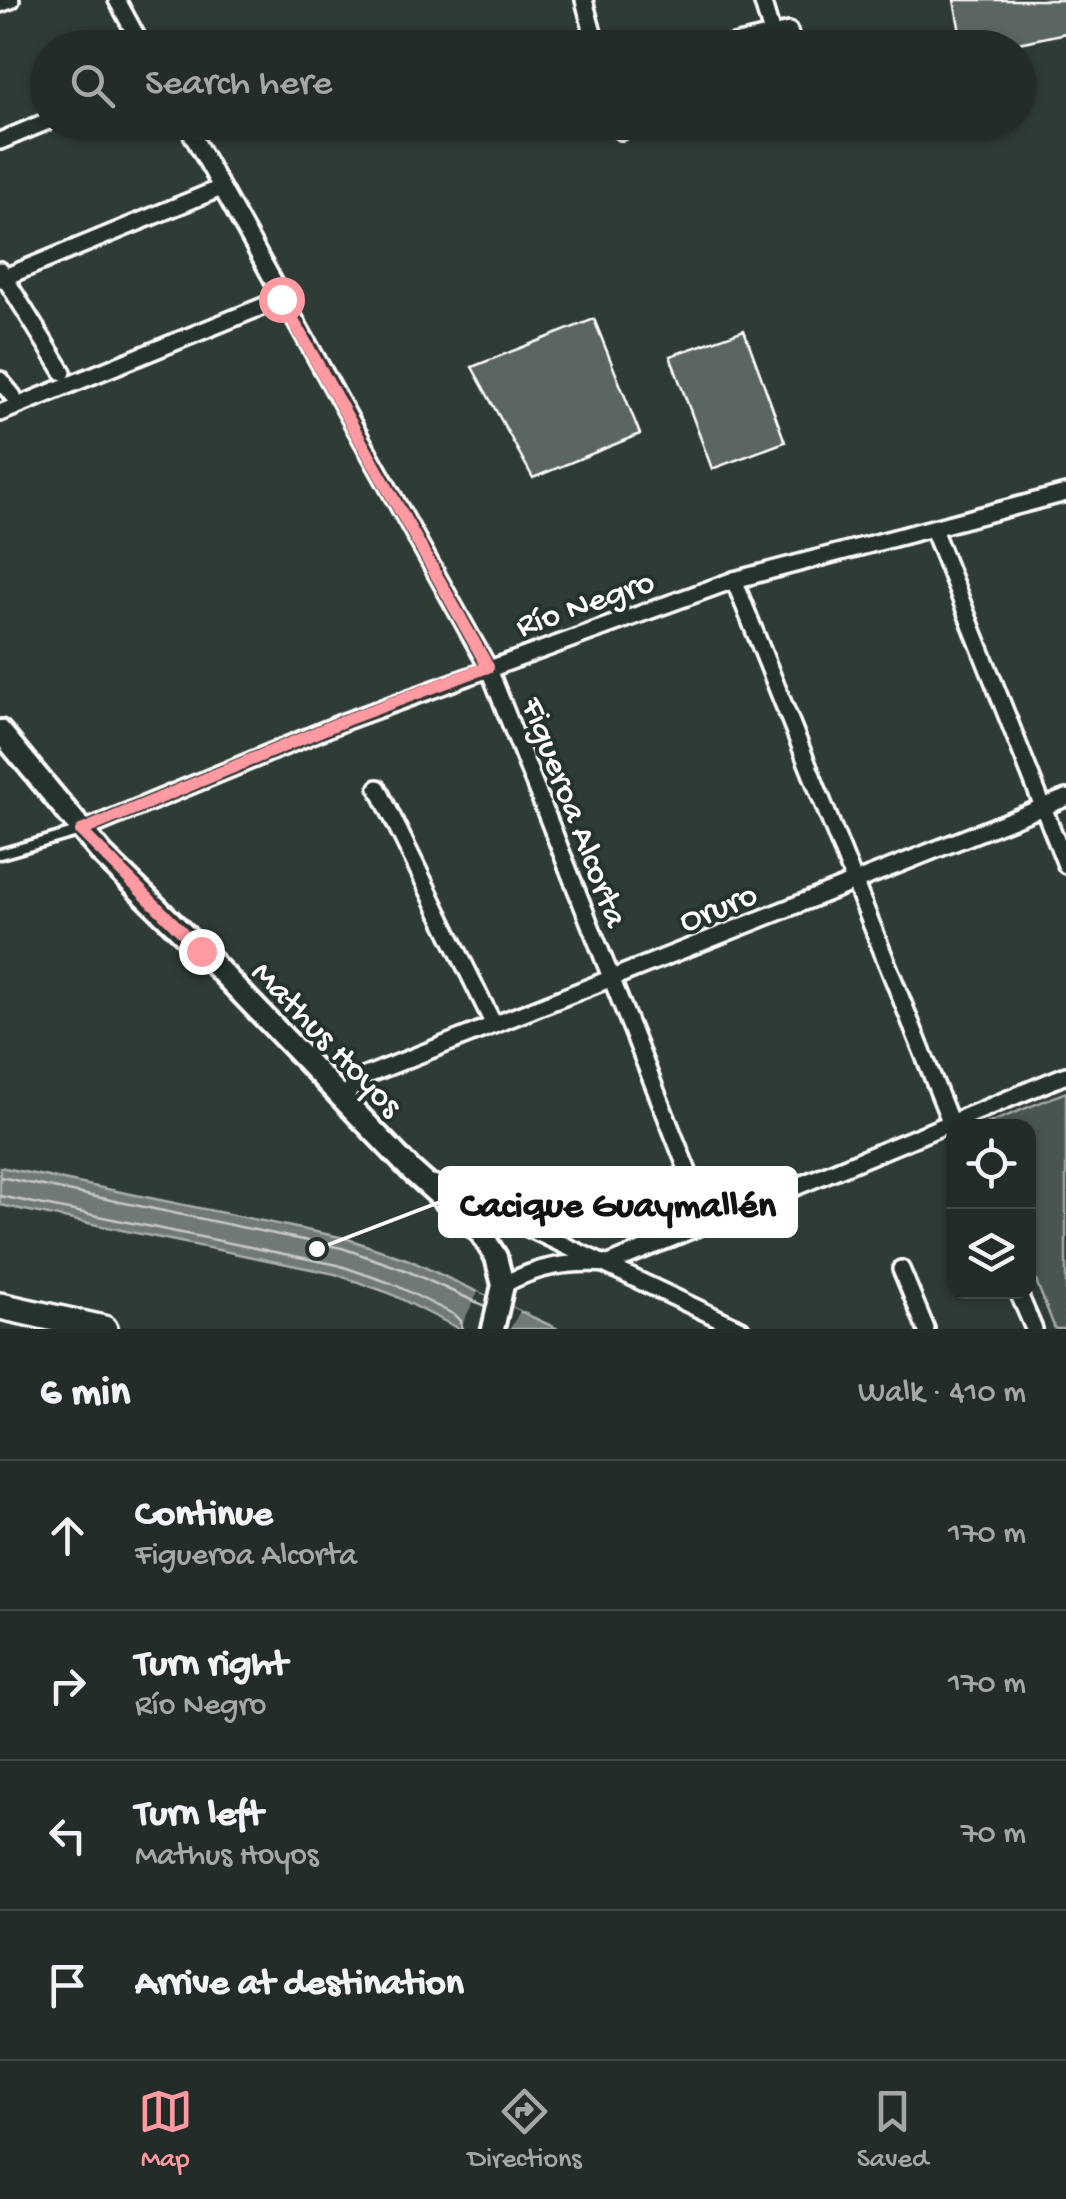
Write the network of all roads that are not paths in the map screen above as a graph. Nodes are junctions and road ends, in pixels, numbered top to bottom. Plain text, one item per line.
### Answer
1 (11, 0) edge
2 (117, 0) edge
3 (584, 0) edge
4 (762, 0) edge
5 (0, 4) edge
6 (133, 30) edge
7 (593, 30) edge
8 (771, 30) edge
9 (30, 128) edge
10 (194, 140) edge
11 (0, 141) edge
12 (221, 188) junction
13 (2, 276) edge
14 (281, 299) junction
15 (64, 372) dead end
16 (0, 380) edge
17 (13, 396) dead end
18 (0, 413) edge
19 (1066, 493) edge
20 (932, 528) junction
21 (734, 580) junction
22 (488, 667) junction
23 (0, 731) edge
24 (378, 788) dead end
25 (1066, 798) edge
26 (1043, 807) junction
27 (81, 831) junction
28 (0, 854) edge
29 (1066, 865) edge
30 (852, 883) junction
31 (610, 979) junction
32 (494, 1025) junction
33 (1066, 1075) edge
34 (342, 1100) junction
35 (949, 1119) edge
36 (970, 1119) edge
37 (946, 1129) edge
38 (418, 1177) junction
39 (708, 1222) junction
40 (608, 1264) junction
41 (901, 1269) dead end
42 (1021, 1299) edge
43 (0, 1306) edge
44 (498, 1306) edge
45 (104, 1329) edge
46 (480, 1329) edge
47 (741, 1329) edge
48 (926, 1329) edge
49 (1034, 1329) edge

1 - 5 street
2 - 6 street
3 - 7 street
4 - 8 street
9 - 11 street
10 - 12 street, Figueroa Alcorta
12 - 13 street
12 - 14 street, Figueroa Alcorta
13 - 15 street
14 - 18 street
14 - 22 street, Figueroa Alcorta
16 - 17 street
19 - 20 street, Río Negro
20 - 21 street, Río Negro
20 - 26 street
21 - 22 street, Río Negro
21 - 30 street
22 - 27 street, Río Negro
22 - 31 street, Figueroa Alcorta
23 - 27 main road, Mathus Hoyos
24 - 32 street
25 - 26 street, Oruro
26 - 29 street
26 - 30 street, Oruro
27 - 28 lane
27 - 34 main road, Mathus Hoyos
30 - 31 street, Oruro
30 - 35 street
31 - 32 street, Oruro
31 - 39 street, Figueroa Alcorta
32 - 34 street, Oruro
33 - 36 street
34 - 38 main road, Mathus Hoyos
37 - 39 street
38 - 40 street
38 - 44 main road, Mathus Hoyos
39 - 40 street
40 - 44 street
40 - 47 street
41 - 48 street
42 - 49 street
43 - 45 highway
44 - 46 main road

